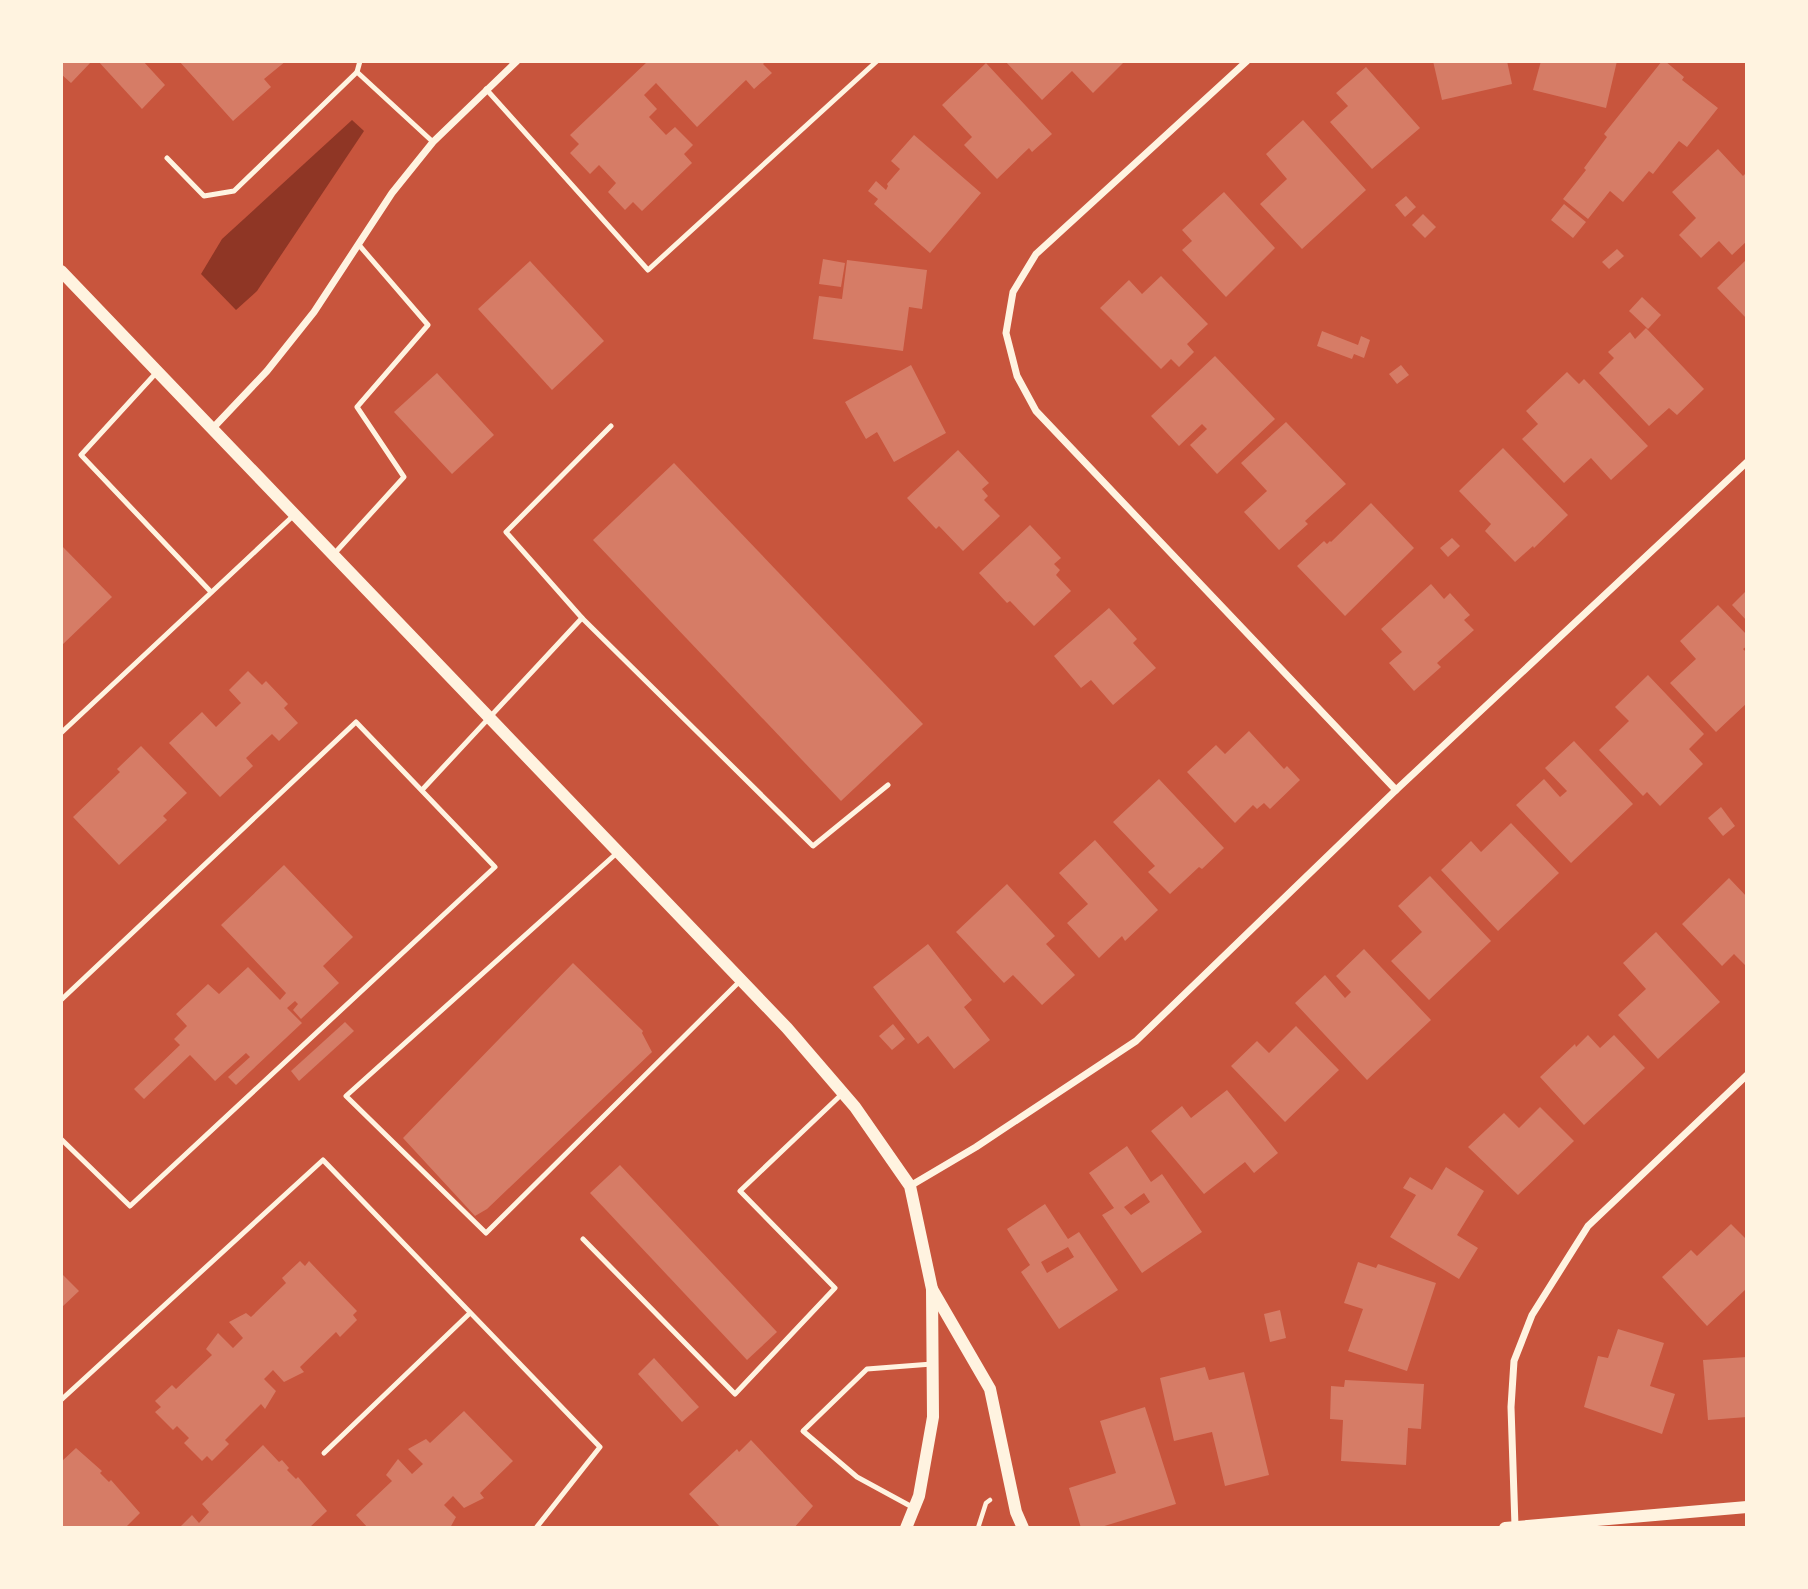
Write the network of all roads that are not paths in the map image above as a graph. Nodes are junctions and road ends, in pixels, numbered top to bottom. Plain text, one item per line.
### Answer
1 (359, 61) edge
2 (517, 61) edge
3 (877, 61) edge
4 (1247, 61) edge
5 (357, 72) junction
6 (486, 89) junction
7 (433, 142) junction
8 (167, 158) dead end
9 (359, 244) junction
10 (61, 271) edge
11 (158, 371) junction
12 (611, 426) dead end
13 (213, 428) junction
14 (1747, 462) edge
15 (295, 513) junction
16 (334, 554) junction
17 (211, 592) junction
18 (582, 618) junction
19 (489, 717) junction
20 (61, 733) edge
21 (888, 785) dead end
22 (422, 790) junction
23 (1396, 790) junction
24 (618, 852) junction
25 (741, 980) junction
26 (61, 1000) edge
27 (1747, 1075) edge
28 (843, 1093) junction
29 (61, 1139) edge
30 (910, 1186) junction
31 (583, 1239) dead end
32 (932, 1289) junction
33 (470, 1312) junction
34 (932, 1364) junction
35 (61, 1400) edge
36 (324, 1453) dead end
37 (1747, 1507) edge
38 (915, 1508) junction
39 (1510, 1527) edge
40 (536, 1528) edge
41 (906, 1528) edge
42 (1023, 1528) edge

1 - 5 lane
2 - 6 street
3 - 6 lane
4 - 23 street
5 - 7 lane
5 - 8 lane
6 - 7 street
7 - 9 street
9 - 13 street
9 - 16 lane
10 - 11 street
11 - 13 street
11 - 17 lane
12 - 18 lane
13 - 15 street
14 - 23 street
15 - 16 street
15 - 17 lane
16 - 19 street
17 - 20 lane
18 - 19 lane
18 - 21 lane
19 - 22 lane
19 - 24 street
22 - 26 lane
22 - 29 lane
23 - 30 street
24 - 25 street
24 - 25 lane
25 - 28 street
27 - 39 street
28 - 30 street
28 - 31 lane
30 - 32 street
32 - 34 street
32 - 42 street
33 - 35 lane
33 - 36 lane
33 - 40 lane
34 - 38 street
34 - 38 lane
37 - 39 street
38 - 41 street

